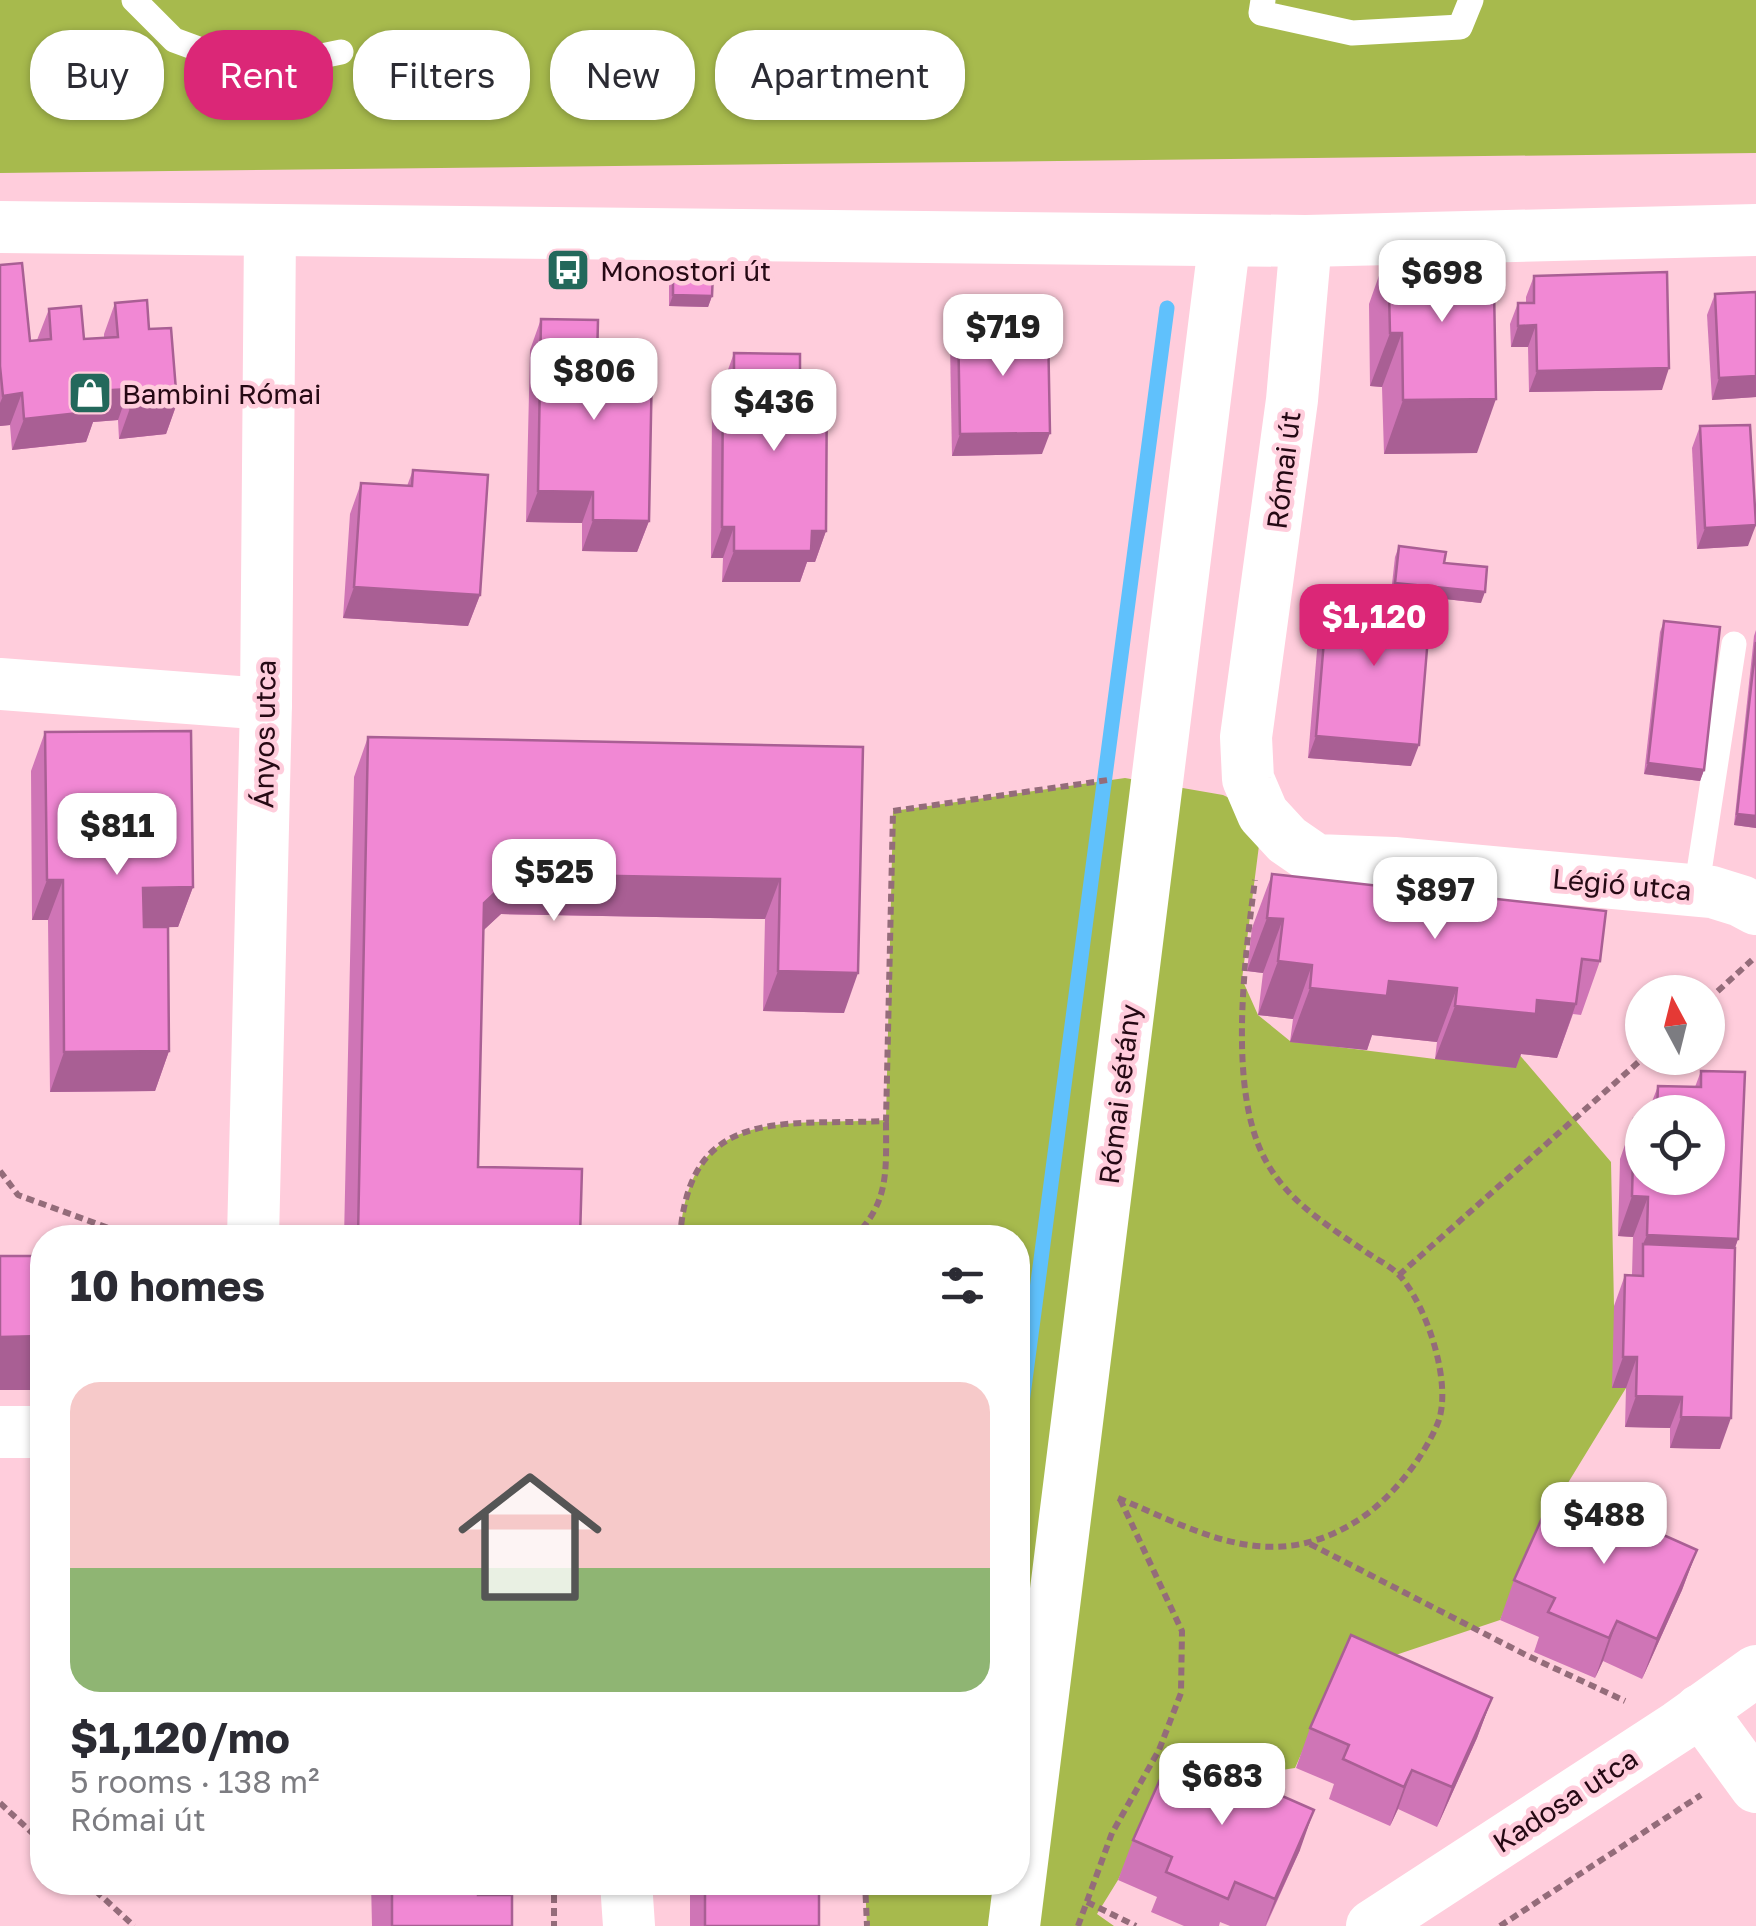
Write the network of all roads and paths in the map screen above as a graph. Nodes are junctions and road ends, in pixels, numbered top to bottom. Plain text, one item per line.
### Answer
1 (134, 0) edge
2 (1263, 0) edge
3 (1471, 0) edge
4 (341, 52) dead end
5 (0, 227) edge
6 (1756, 230) edge
7 (270, 231) junction
8 (1306, 241) junction
9 (1222, 262) dead end
10 (1734, 644) dead end
11 (0, 684) edge
12 (266, 704) junction
13 (1124, 778) dead end
14 (1263, 814) junction
15 (1696, 891) junction
16 (1756, 909) edge
17 (1756, 956) edge
18 (1725, 984) edge
19 (1625, 1074) edge
20 (886, 1121) junction
21 (0, 1171) edge
22 (100, 1225) edge
23 (253, 1225) edge
24 (681, 1225) edge
25 (866, 1225) edge
26 (1399, 1275) junction
27 (0, 1432) edge
28 (30, 1432) edge
29 (1070, 1478) junction
30 (1120, 1498) junction
31 (1309, 1543) junction
32 (1756, 1671) edge
33 (1690, 1718) junction
34 (1750, 1777) edge
35 (1030, 1798) edge
36 (0, 1802) edge
37 (30, 1831) edge
38 (100, 1895) edge
39 (554, 1895) edge
40 (627, 1895) edge
41 (866, 1895) edge
42 (1018, 1895) edge
43 (1087, 1902) junction
44 (134, 1926) edge
45 (554, 1926) edge
46 (630, 1926) edge
47 (867, 1926) edge
48 (1014, 1926) edge
49 (1078, 1926) edge
50 (1136, 1926) edge
51 (1372, 1926) edge
52 (1500, 1926) edge

1 - 4 lane
2 - 3 lane
5 - 7 street
6 - 8 street
7 - 8 street
7 - 12 street, Ányos utca
8 - 14 street, Római út
9 - 29 street, Római sétány
10 - 15 lane
11 - 12 street
12 - 23 street, Ányos utca
13 - 20 path
14 - 15 street, Légió utca
14 - 26 path
15 - 16 street, Légió utca
17 - 18 path
19 - 26 path
20 - 24 path
20 - 25 path
21 - 22 path
26 - 31 path
27 - 28 street
29 - 30 path
29 - 35 street, Római sétány
30 - 31 path
30 - 43 path
31 - 33 path
32 - 33 street, Kadosa utca
33 - 34 street
33 - 51 street, Kadosa utca
34 - 52 path
36 - 37 path
38 - 44 path
39 - 45 path
40 - 46 street
41 - 47 path
42 - 48 street, Római sétány
43 - 49 path
43 - 50 path

